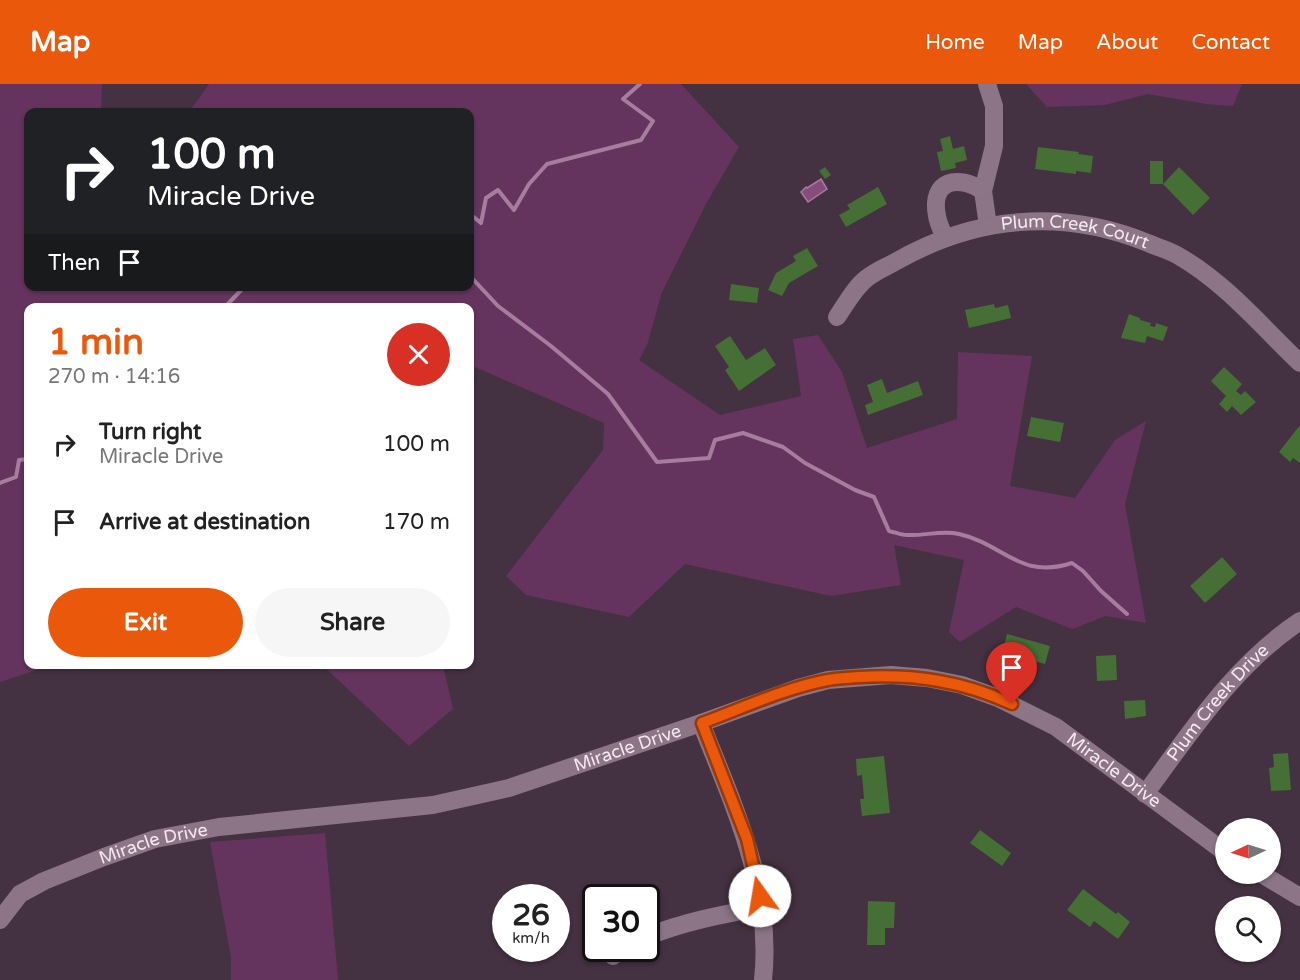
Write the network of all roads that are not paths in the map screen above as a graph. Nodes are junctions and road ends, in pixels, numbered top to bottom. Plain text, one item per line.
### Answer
1 (987, 84) edge
2 (983, 191) junction
3 (988, 226) junction
4 (945, 238) junction
5 (837, 317) dead end
6 (1300, 363) edge
7 (1300, 621) edge
8 (702, 723) junction
9 (1145, 794) junction
10 (1215, 845) edge
11 (1278, 884) edge
12 (1300, 897) edge
13 (763, 907) junction
14 (0, 920) edge
15 (660, 932) edge
16 (763, 980) edge

1 - 2 street
2 - 3 street
2 - 4 street
3 - 4 street, Plum Creek Court
3 - 6 street, Plum Creek Court
4 - 5 street, Plum Creek Court
7 - 9 street, Plum Creek Drive
8 - 9 street, Miracle Drive
8 - 13 street
8 - 14 street, Miracle Drive
9 - 10 street, Miracle Drive
11 - 12 street
13 - 15 street
13 - 16 street

